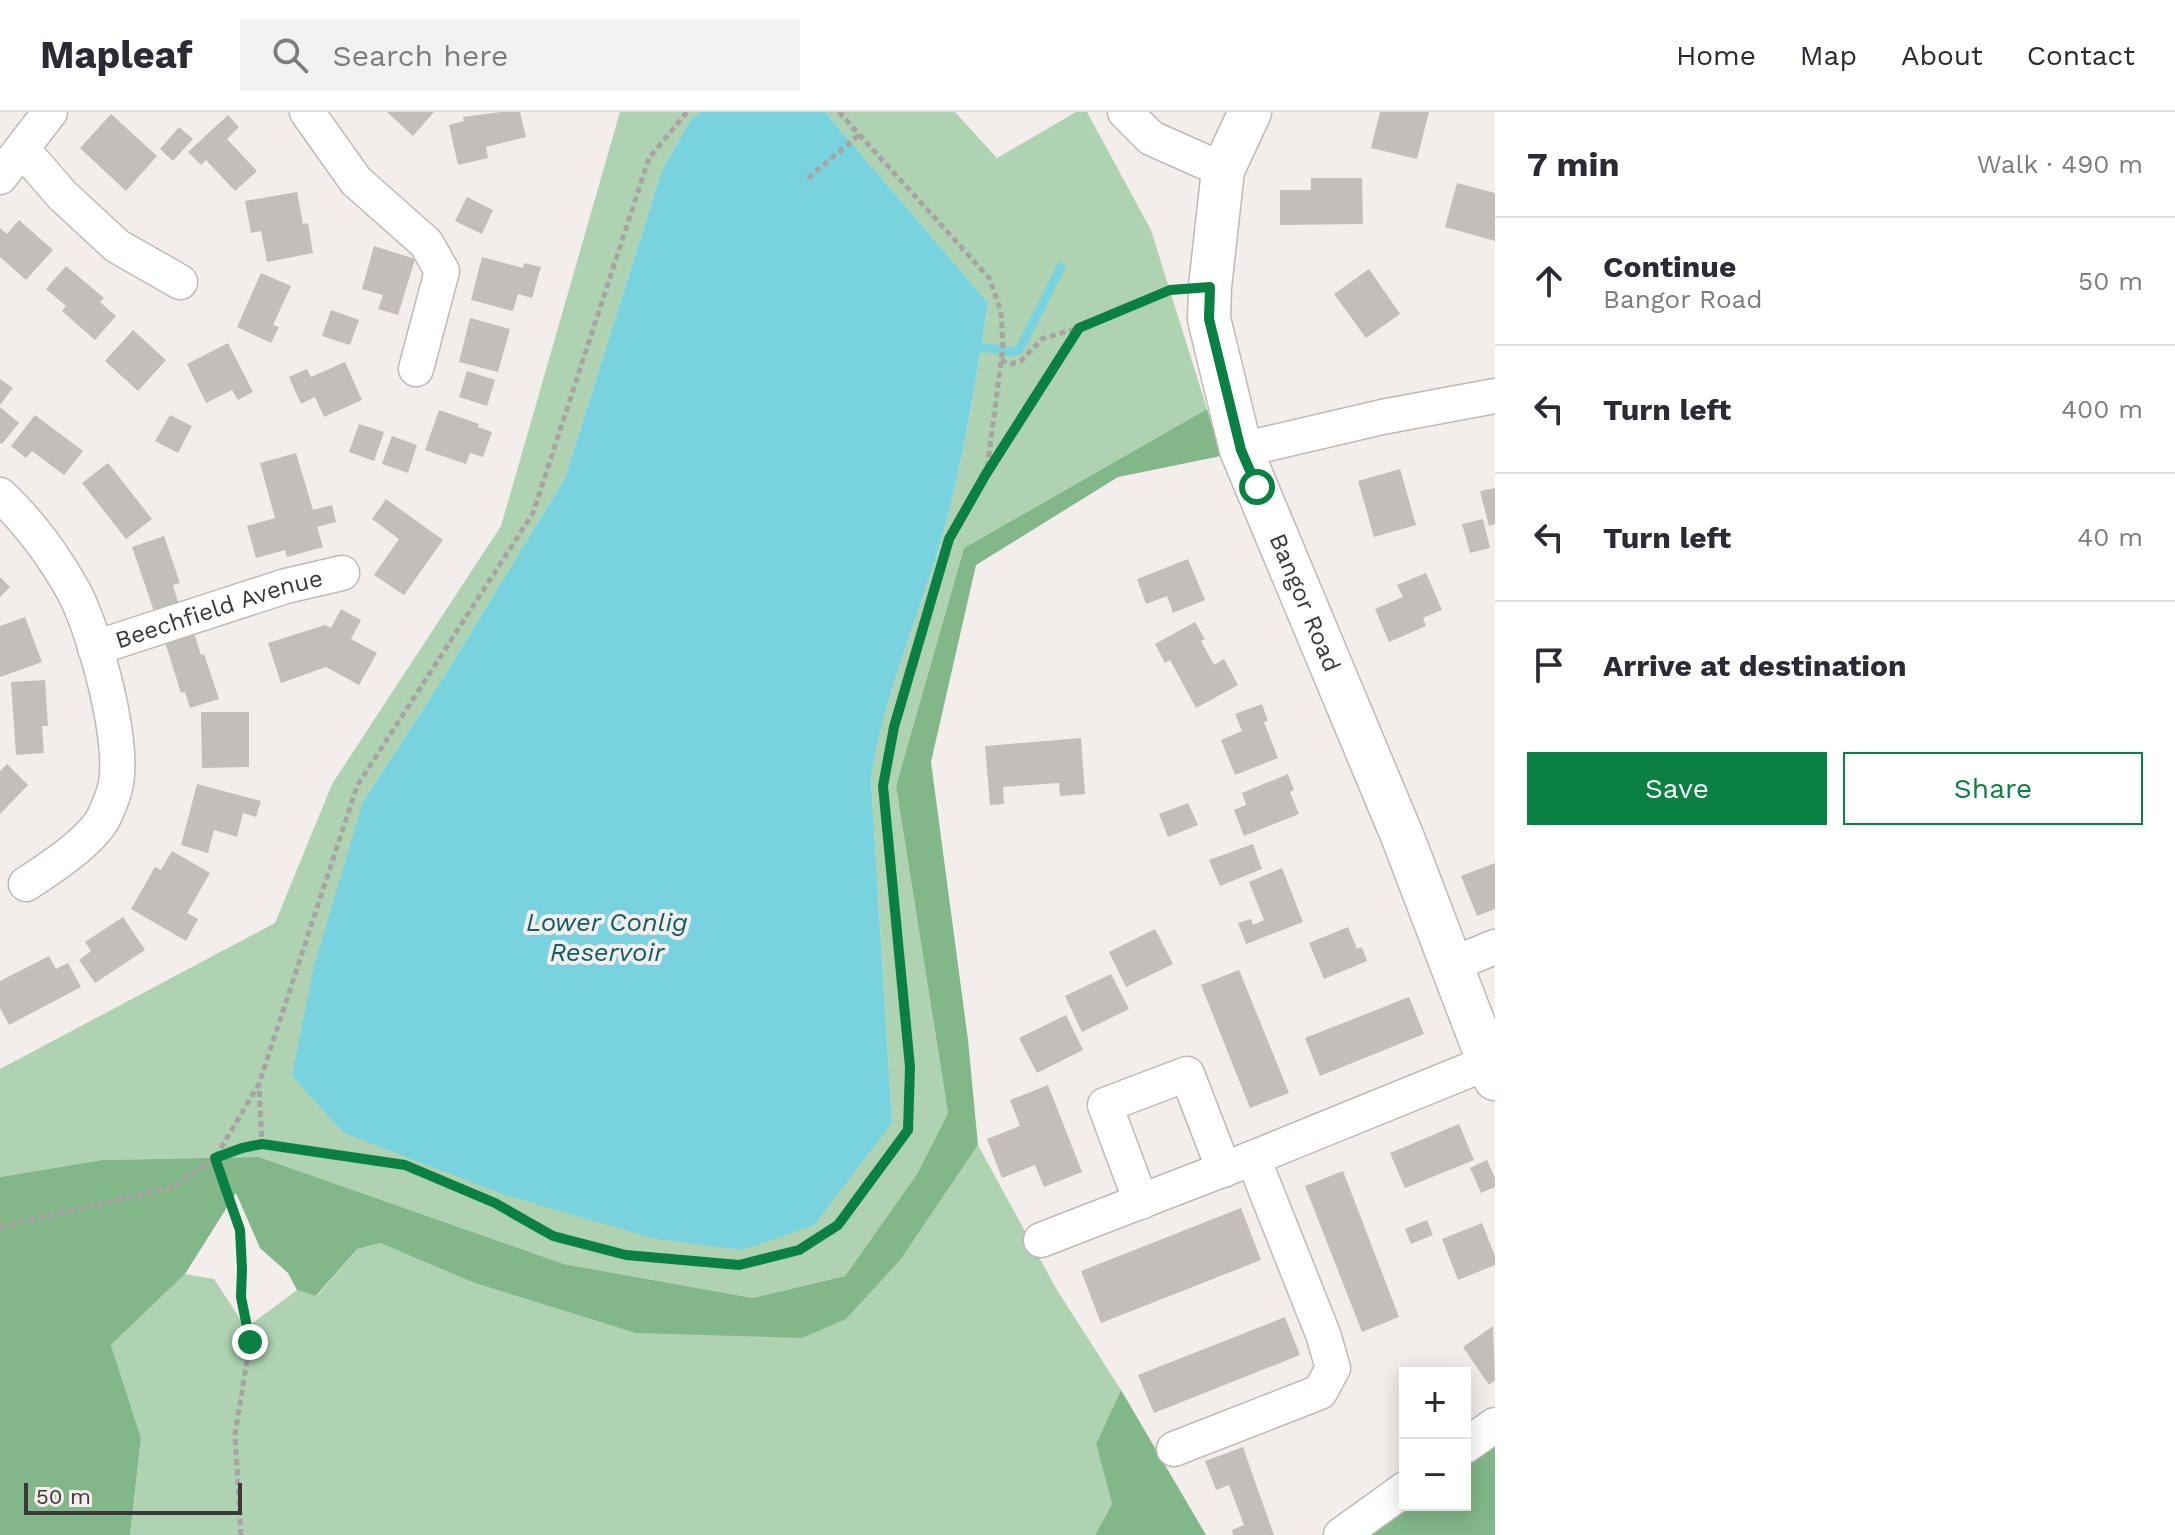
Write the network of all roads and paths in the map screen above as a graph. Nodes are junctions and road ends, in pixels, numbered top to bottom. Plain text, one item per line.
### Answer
1 (50, 112) edge
2 (307, 112) edge
3 (687, 112) edge
4 (839, 112) edge
5 (1125, 112) edge
6 (1250, 112) edge
7 (859, 135) junction
8 (23, 150) junction
9 (1223, 170) junction
10 (0, 177) edge
11 (808, 178) dead end
12 (180, 282) dead end
13 (1210, 287) junction
14 (1079, 328) junction
15 (1001, 358) junction
16 (416, 369) dead end
17 (1495, 396) edge
18 (1241, 450) junction
19 (986, 474) junction
20 (0, 495) edge
21 (342, 573) dead end
22 (95, 648) junction
23 (26, 884) dead end
24 (1495, 947) edge
25 (1453, 964) junction
26 (1492, 1070) edge
27 (259, 1084) junction
28 (262, 1144) junction
29 (215, 1158) junction
30 (1238, 1164) junction
31 (1141, 1202) junction
32 (0, 1227) edge
33 (1041, 1240) dead end
34 (1495, 1425) edge
35 (1471, 1442) edge
36 (1174, 1449) dead end
37 (1399, 1493) edge
38 (241, 1535) edge
39 (1341, 1535) edge

1 - 8 street
2 - 16 street
3 - 27 path
4 - 7 path
5 - 9 street
6 - 9 street, Bangor Road
7 - 11 path
7 - 15 path
8 - 10 street
8 - 12 street
9 - 13 street, Bangor Road
13 - 14 path
13 - 18 street, Bangor Road
14 - 15 path
14 - 19 path
15 - 19 path
17 - 18 street
18 - 25 street, Bangor Road
19 - 28 path
20 - 22 street, Beechfield Avenue
21 - 22 street, Beechfield Avenue
22 - 23 street, Beechfield Avenue
24 - 25 street
25 - 26 street, Bangor Road
26 - 30 street
27 - 28 path
27 - 29 path
28 - 29 path
29 - 32 path
29 - 38 path
30 - 31 street
30 - 31 street
30 - 36 street
31 - 33 street
34 - 35 street
37 - 39 street

